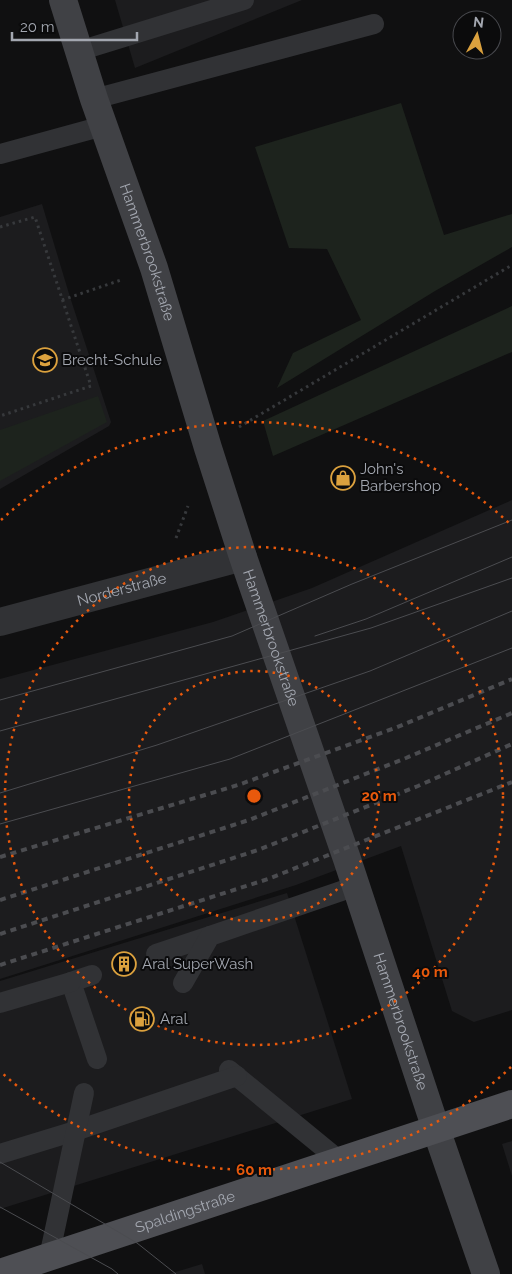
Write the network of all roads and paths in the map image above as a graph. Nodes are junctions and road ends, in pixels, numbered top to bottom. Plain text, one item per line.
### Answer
1 (63, 0) edge
2 (244, 0) edge
3 (374, 24) dead end
4 (79, 51) junction
5 (94, 99) junction
6 (103, 126) junction
7 (0, 154) edge
8 (0, 226) edge
9 (512, 265) edge
10 (154, 268) junction
11 (62, 300) junction
12 (0, 416) edge
13 (208, 448) junction
14 (188, 504) dead end
15 (243, 557) junction
16 (162, 579) junction
17 (0, 622) edge
18 (356, 886) junction
19 (210, 936) junction
20 (156, 954) dead end
21 (92, 975) dead end
22 (71, 982) junction
23 (183, 983) dead end
24 (0, 1003) edge
25 (97, 1059) dead end
26 (84, 1093) dead end
27 (512, 1104) edge
28 (436, 1129) junction
29 (75, 1131) junction
30 (0, 1154) edge
31 (340, 1161) junction
32 (49, 1257) junction
33 (0, 1273) edge
34 (486, 1274) edge

1 - 4 street, Hammerbrookstraße
2 - 4 lane
3 - 5 lane
4 - 5 street, Hammerbrookstraße
5 - 6 street, Hammerbrookstraße
6 - 7 lane
6 - 10 street, Hammerbrookstraße
8 - 11 path
9 - 13 path
10 - 11 path
10 - 13 street, Hammerbrookstraße
11 - 12 path
13 - 15 street, Hammerbrookstraße
14 - 16 path
15 - 16 street, Norderstraße
15 - 18 street, Hammerbrookstraße
16 - 17 street, Norderstraße
18 - 19 lane
18 - 28 street, Hammerbrookstraße
19 - 20 lane
19 - 23 lane
21 - 22 lane
22 - 24 lane
22 - 25 lane
26 - 29 lane
27 - 28 main road, Spaldingstraße
28 - 31 main road, Spaldingstraße
28 - 34 street, Hammerbrookstraße
29 - 30 lane
29 - 31 lane
29 - 32 lane
31 - 32 main road, Spaldingstraße
32 - 33 main road, Spaldingstraße

